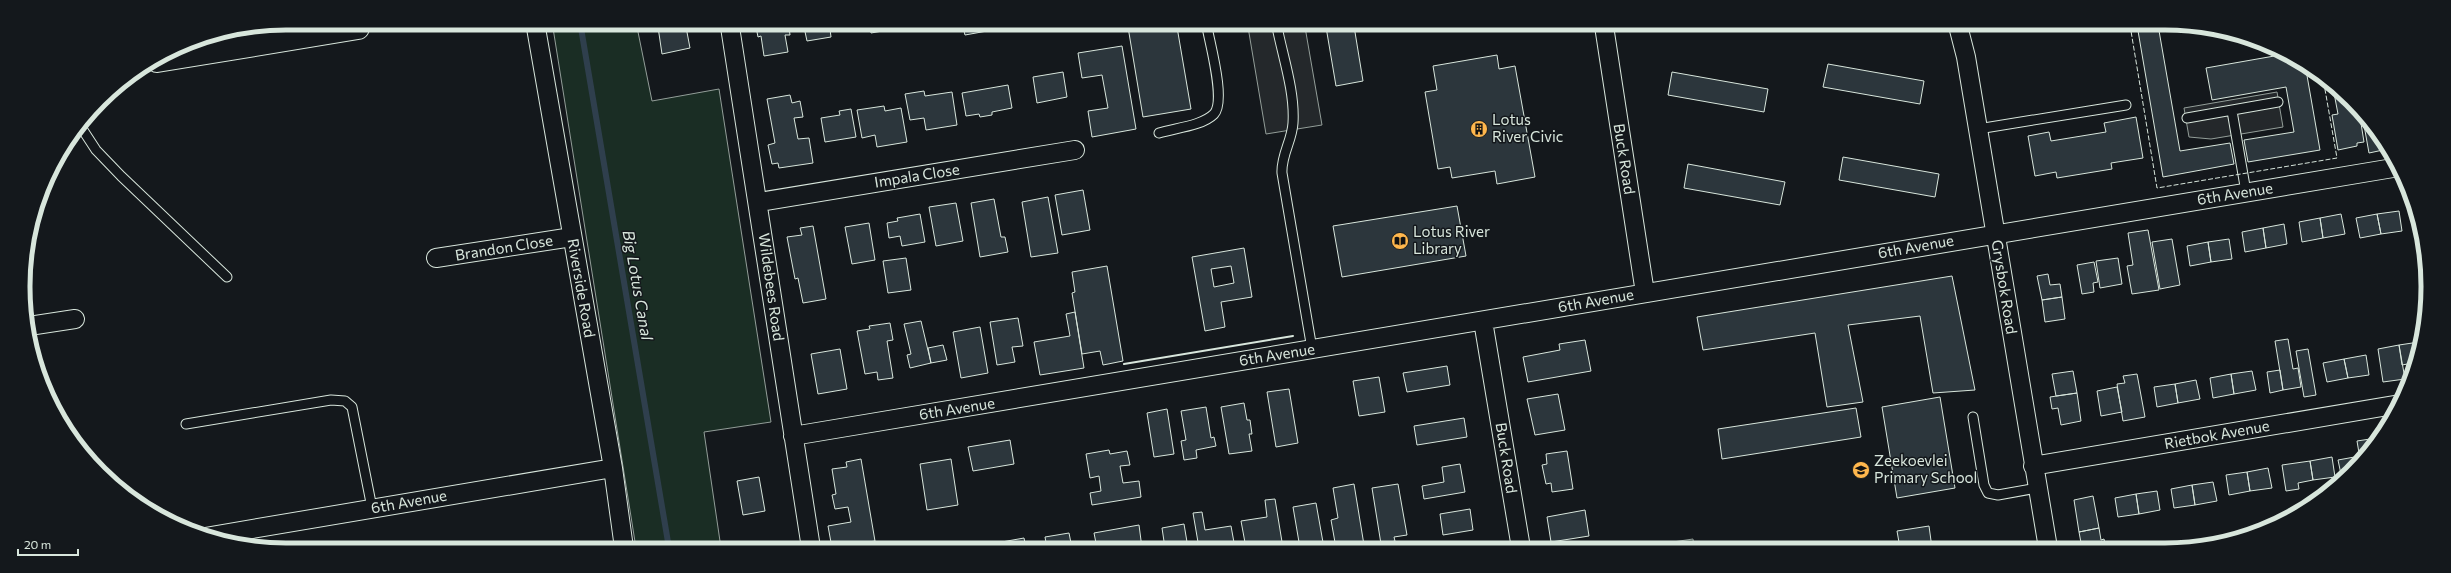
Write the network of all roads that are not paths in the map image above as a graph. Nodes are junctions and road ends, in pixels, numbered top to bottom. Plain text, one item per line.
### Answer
1 (346, 30) edge
2 (536, 30) edge
3 (730, 30) edge
4 (1208, 30) edge
5 (1279, 30) edge
6 (1605, 30) edge
7 (1959, 30) edge
8 (167, 59) edge
9 (2278, 102) dead end
10 (2126, 105) dead end
11 (2232, 111) junction
12 (2187, 118) dead end
13 (1978, 129) junction
14 (83, 130) edge
15 (1159, 133) dead end
16 (1075, 150) dead end
17 (2392, 168) edge
18 (2246, 192) junction
19 (759, 202) junction
20 (1995, 234) junction
21 (572, 237) junction
22 (436, 258) dead end
23 (227, 277) dead end
24 (1645, 293) junction
25 (75, 319) dead end
26 (1484, 321) junction
27 (33, 325) edge
28 (1312, 349) junction
29 (2392, 405) edge
30 (1973, 417) dead end
31 (186, 424) dead end
32 (793, 436) junction
33 (2033, 466) junction
34 (613, 468) junction
35 (2037, 488) junction
36 (372, 508) junction
37 (221, 534) edge
38 (623, 543) edge
39 (810, 543) edge
40 (1519, 543) edge
41 (2047, 543) edge

1 - 8 main road
2 - 21 street, Riverside Road
3 - 19 street, Wildebees Road
4 - 15 lane
5 - 28 lane
6 - 24 street, Buck Road
7 - 13 street, Grysbok Road
9 - 11 lane
10 - 13 lane
11 - 12 lane
11 - 18 lane
13 - 20 street, Grysbok Road
14 - 23 lane
16 - 19 street, Impala Close
17 - 18 street, 6th Avenue
18 - 20 street, 6th Avenue
19 - 32 street, Wildebees Road
20 - 24 street, 6th Avenue
20 - 33 street, Grysbok Road
21 - 22 street, Brandon Close
21 - 34 street, Riverside Road
24 - 26 street, 6th Avenue
25 - 27 street
26 - 28 street, 6th Avenue
26 - 40 street, Buck Road
28 - 32 street, 6th Avenue
29 - 33 street, Rietbok Avenue
30 - 35 lane
31 - 36 lane
32 - 39 street, Wildebees Road
33 - 35 street, Grysbok Road
34 - 36 street, 6th Avenue
34 - 38 street, Riverside Road
35 - 41 street, Grysbok Road
36 - 37 street, 6th Avenue

